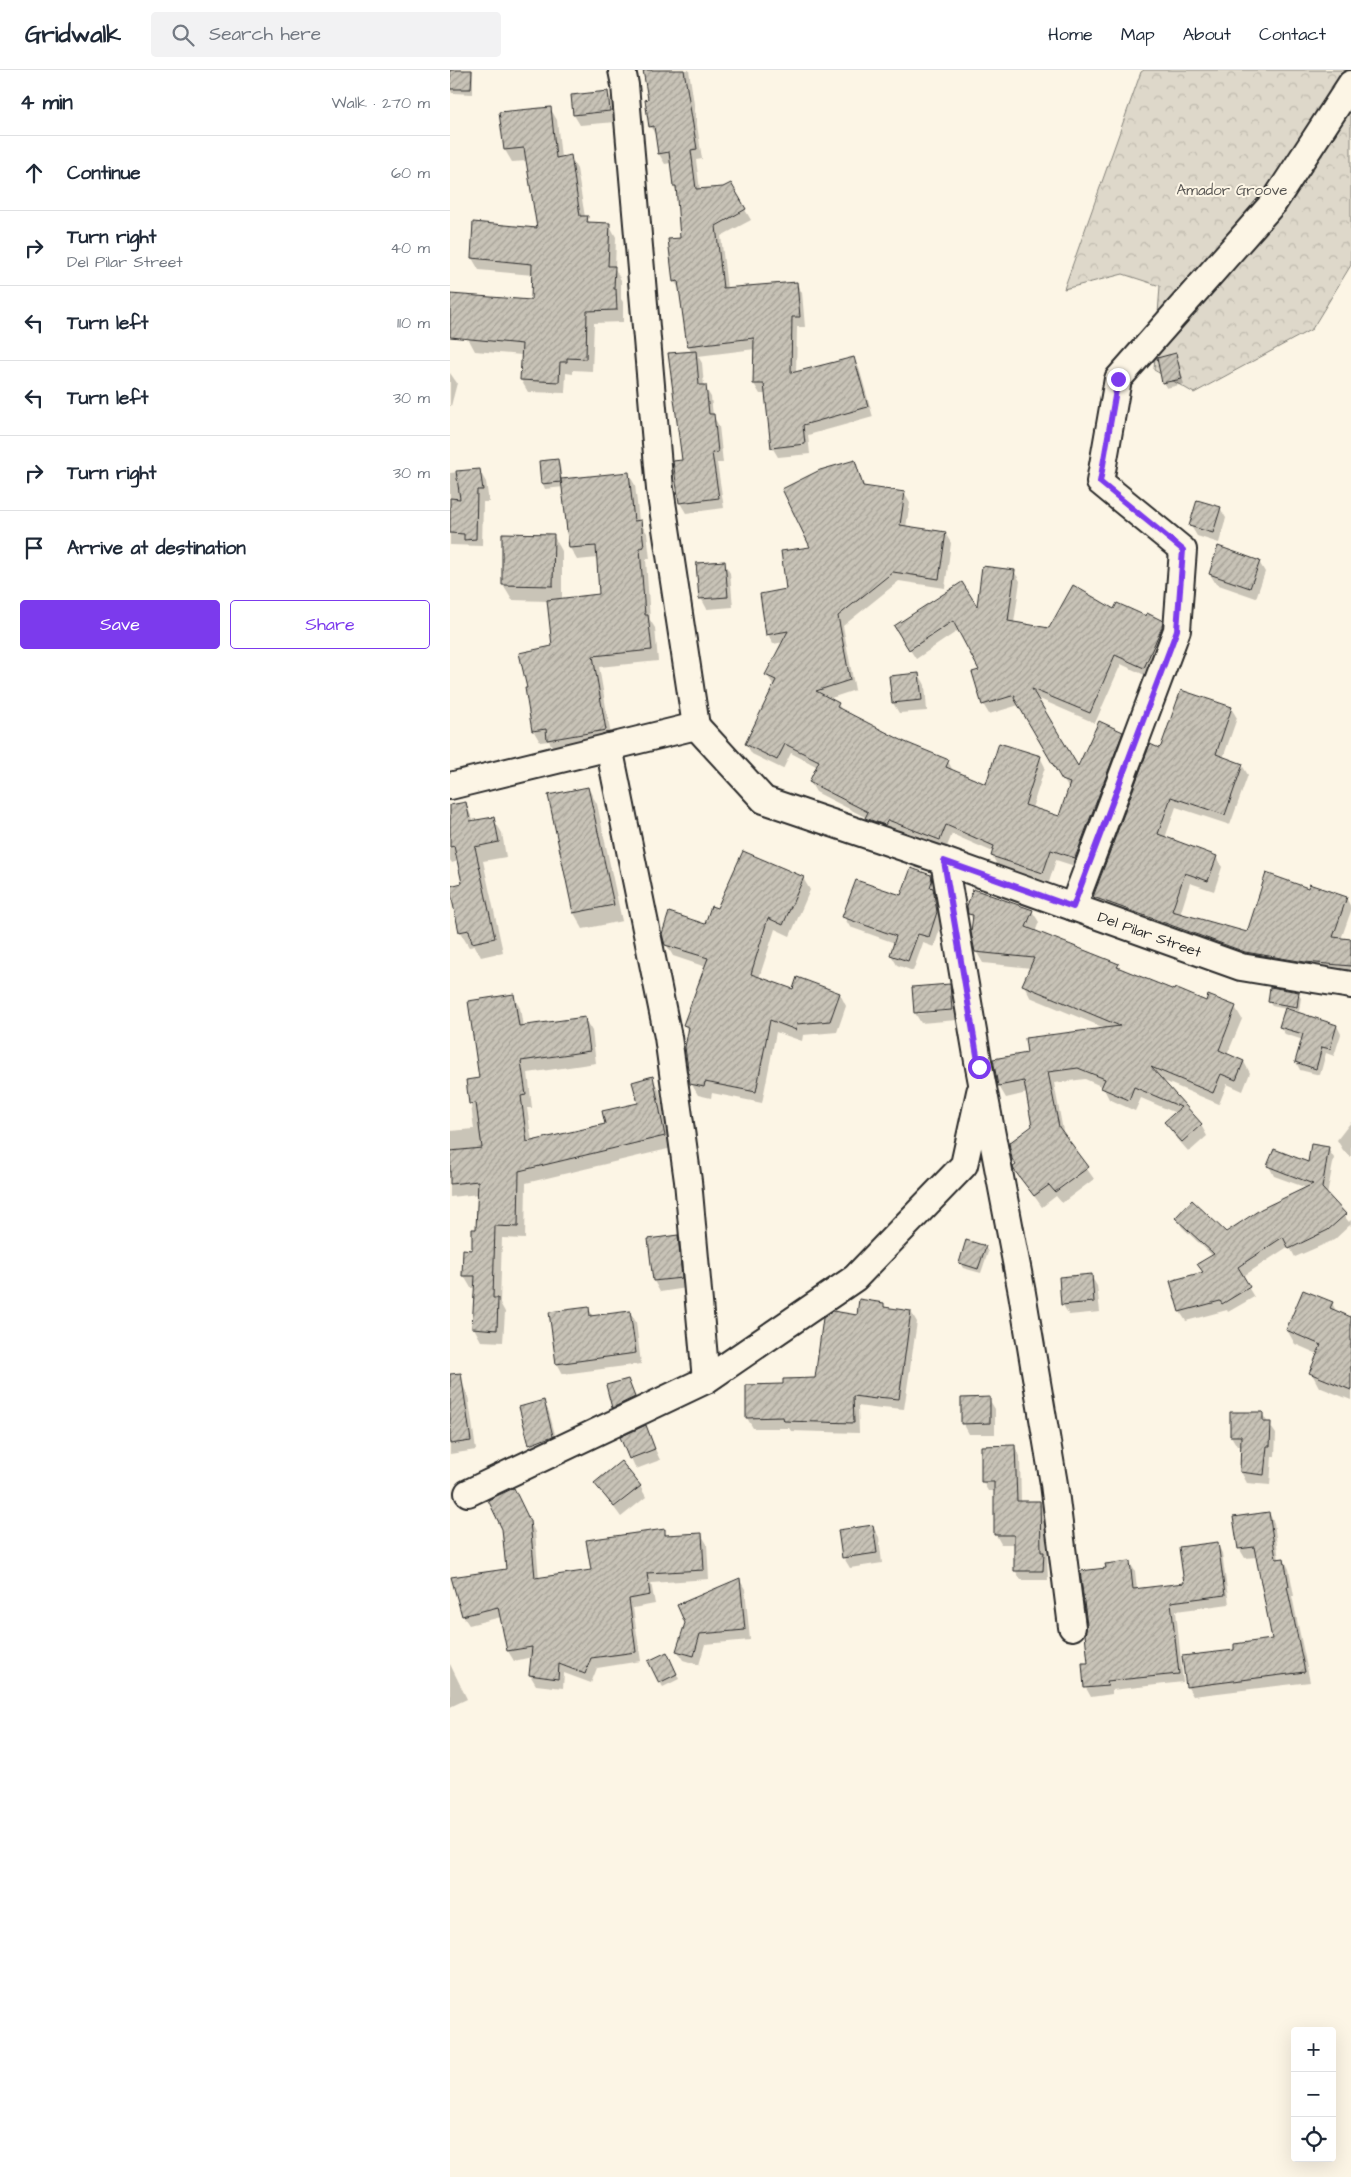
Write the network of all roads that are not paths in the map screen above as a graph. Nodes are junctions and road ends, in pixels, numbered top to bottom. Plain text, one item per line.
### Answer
1 (622, 70) edge
2 (1351, 84) edge
3 (696, 726) junction
4 (609, 747) junction
5 (450, 786) edge
6 (944, 861) junction
7 (1073, 907) junction
8 (1351, 985) edge
9 (982, 1081) junction
10 (706, 1380) junction
11 (468, 1492) dead end
12 (1072, 1627) dead end

1 - 3 street
2 - 7 street
3 - 4 street
3 - 6 street, Del Pilar Street
4 - 5 street
4 - 10 street
6 - 7 street, Del Pilar Street
6 - 9 street
7 - 8 street, Del Pilar Street
9 - 10 street
9 - 12 street
10 - 11 street

